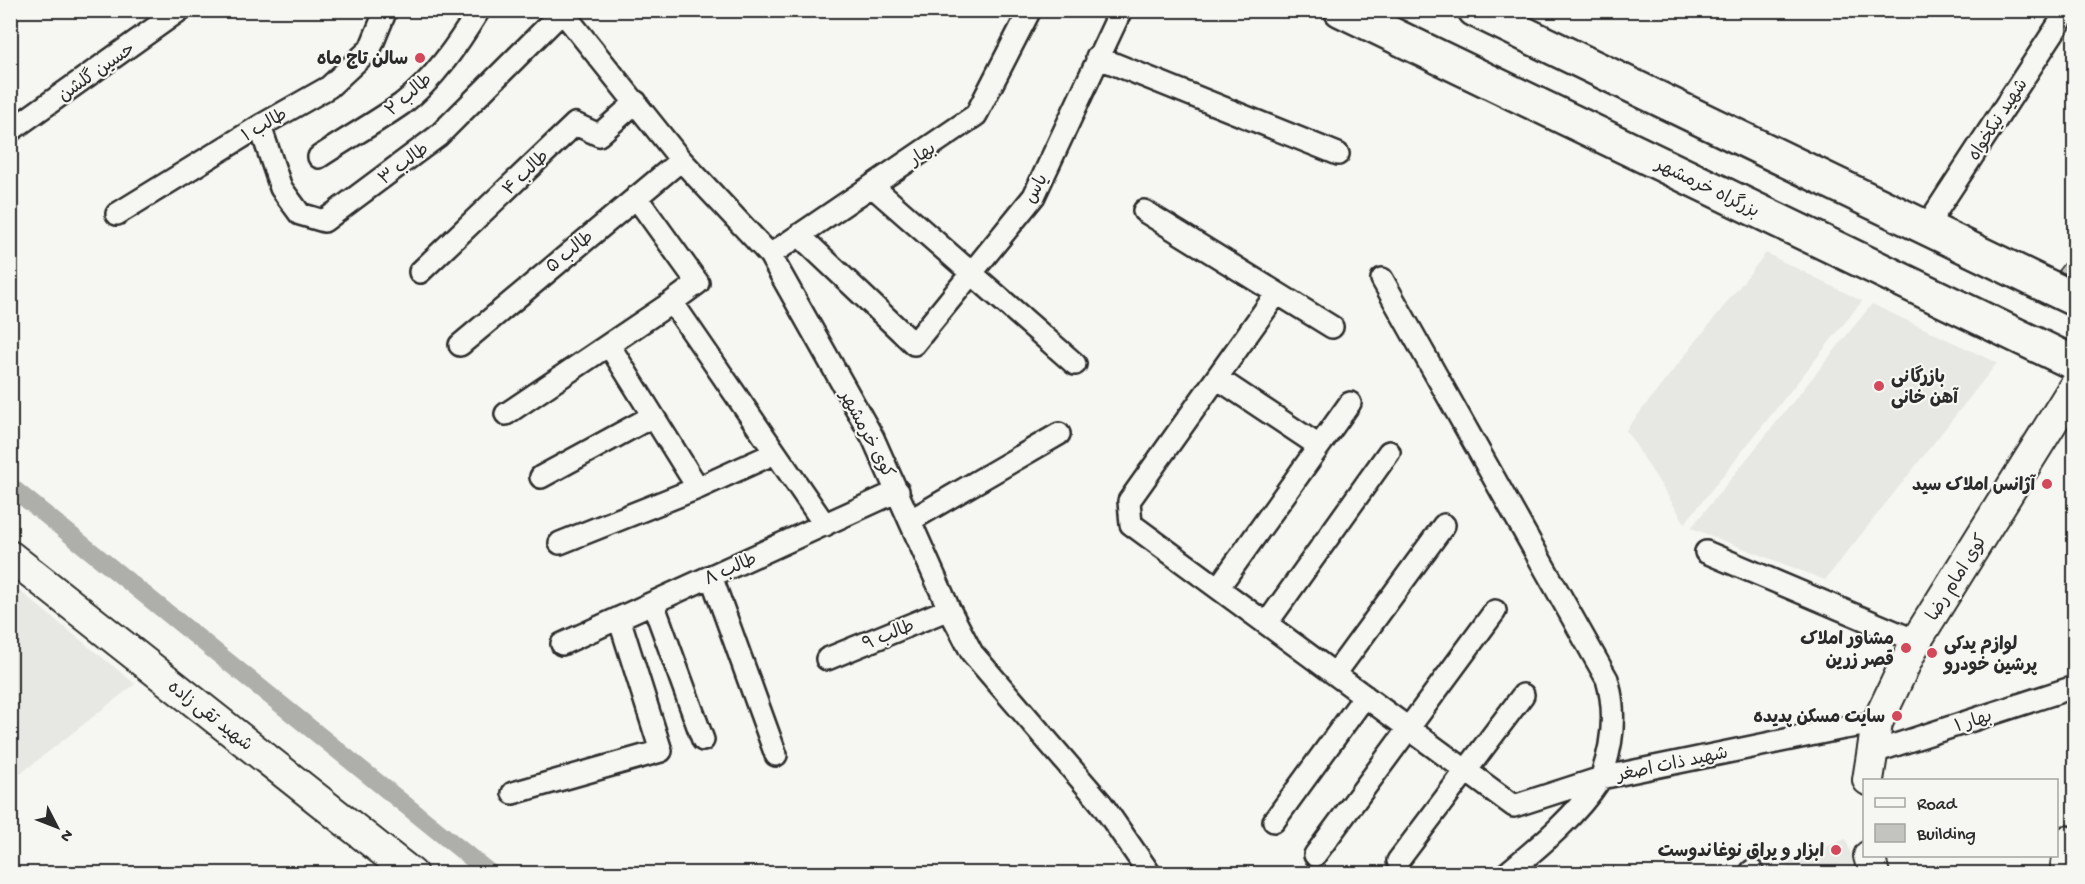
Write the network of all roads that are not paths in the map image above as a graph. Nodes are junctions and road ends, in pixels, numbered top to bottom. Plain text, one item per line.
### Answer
1 (180, 10) edge
2 (386, 10) edge
3 (479, 10) edge
4 (1030, 10) edge
5 (1121, 10) edge
6 (1341, 10) edge
7 (1475, 10) edge
8 (2068, 10) edge
9 (563, 11) edge
10 (1097, 57) junction
11 (636, 102) junction
12 (260, 126) junction
13 (10, 131) edge
14 (1338, 154) dead end
15 (319, 157) dead end
16 (681, 160) junction
17 (872, 186) junction
18 (636, 197) junction
19 (1144, 211) dead end
20 (117, 214) dead end
21 (1926, 227) junction
22 (799, 235) junction
23 (770, 255) junction
24 (420, 272) dead end
25 (973, 274) junction
26 (1382, 279) dead end
27 (1277, 293) junction
28 (2074, 299) edge
29 (672, 302) junction
30 (1332, 327) dead end
31 (460, 345) dead end
32 (609, 345) junction
33 (2074, 363) edge
34 (1075, 364) dead end
35 (1217, 378) junction
36 (2074, 387) edge
37 (1350, 403) dead end
38 (506, 414) dead end
39 (653, 416) junction
40 (1059, 434) dead end
41 (1319, 447) junction
42 (1389, 452) dead end
43 (775, 453) junction
44 (541, 477) dead end
45 (699, 488) junction
46 (898, 491) junction
47 (911, 520) junction
48 (825, 525) junction
49 (1444, 525) dead end
50 (560, 543) dead end
51 (1706, 552) dead end
52 (10, 556) edge
53 (711, 576) junction
54 (1218, 588) junction
55 (653, 603) junction
56 (949, 609) junction
57 (1495, 611) dead end
58 (619, 618) junction
59 (1267, 623) junction
60 (1916, 641) junction
61 (562, 644) dead end
62 (827, 659) dead end
63 (1335, 674) junction
64 (2074, 687) edge
65 (1523, 695) dead end
66 (1365, 696) junction
67 (1877, 723) junction
68 (1409, 728) junction
69 (703, 740) dead end
70 (776, 755) dead end
71 (1870, 767) edge
72 (1466, 769) junction
73 (1601, 778) junction
74 (513, 793) dead end
75 (1274, 821) dead end
76 (2066, 836) edge
77 (1315, 855) dead end
78 (1870, 857) edge
79 (1398, 861) dead end
80 (412, 873) edge
81 (1150, 873) edge
82 (1506, 873) edge
83 (1874, 873) edge
84 (2061, 873) edge

1 - 13 street, حسین گلشن
2 - 12 street, طالب ۱
3 - 15 street, طالب ۲
4 - 17 street, بهار
5 - 10 street, یاس
6 - 33 highway, بزرگراه خرمشهر
7 - 21 highway
8 - 21 street, شهید نیکخواه
9 - 11 street, کوی خرمشهر
9 - 12 street, طالب ۳
10 - 14 street
10 - 25 street, یاس
11 - 16 street, کوی خرمشهر
11 - 24 street, طالب ۴
12 - 20 street, طالب ۱
16 - 18 street, طالب ۵
16 - 23 street, کوی خرمشهر
17 - 22 street, بهار
17 - 25 street
18 - 29 street
18 - 31 street, طالب ۵
19 - 27 street
21 - 28 highway
22 - 23 street, بهار
22 - 25 street, یاس
23 - 46 street, کوی خرمشهر
25 - 34 street
26 - 73 street
27 - 30 street
27 - 35 street
29 - 32 street
29 - 43 street
32 - 38 street
32 - 39 street
35 - 41 street
35 - 54 street
36 - 60 main road, کوی امام رضا
37 - 41 street
39 - 44 street
39 - 45 street
40 - 47 street
41 - 54 street
42 - 59 street
43 - 45 street
43 - 48 street
45 - 50 street
46 - 47 street, کوی خرمشهر
46 - 48 street, طالب ۸
47 - 56 street, کوی خرمشهر
48 - 53 street, طالب ۸
49 - 63 street
51 - 60 street
52 - 80 main road, شهید تقی زاده
53 - 55 street, طالب ۸
53 - 70 street
54 - 59 street
55 - 58 street, طالب ۸
55 - 69 street
56 - 62 street, طالب ۹
56 - 81 street, کوی خرمشهر
57 - 68 street
58 - 61 street, طالب ۸
58 - 74 street
59 - 63 street
60 - 67 main road, کوی امام رضا
63 - 66 street
64 - 71 street, بهار ۱
65 - 72 street
66 - 68 street
66 - 75 street
67 - 71 main road, کوی امام رضا
67 - 73 street, شهید ذات اصغر
68 - 72 street
68 - 77 street
72 - 73 street
72 - 79 street
73 - 82 street, شهید ذات اصغر
76 - 84 street
78 - 83 main road

